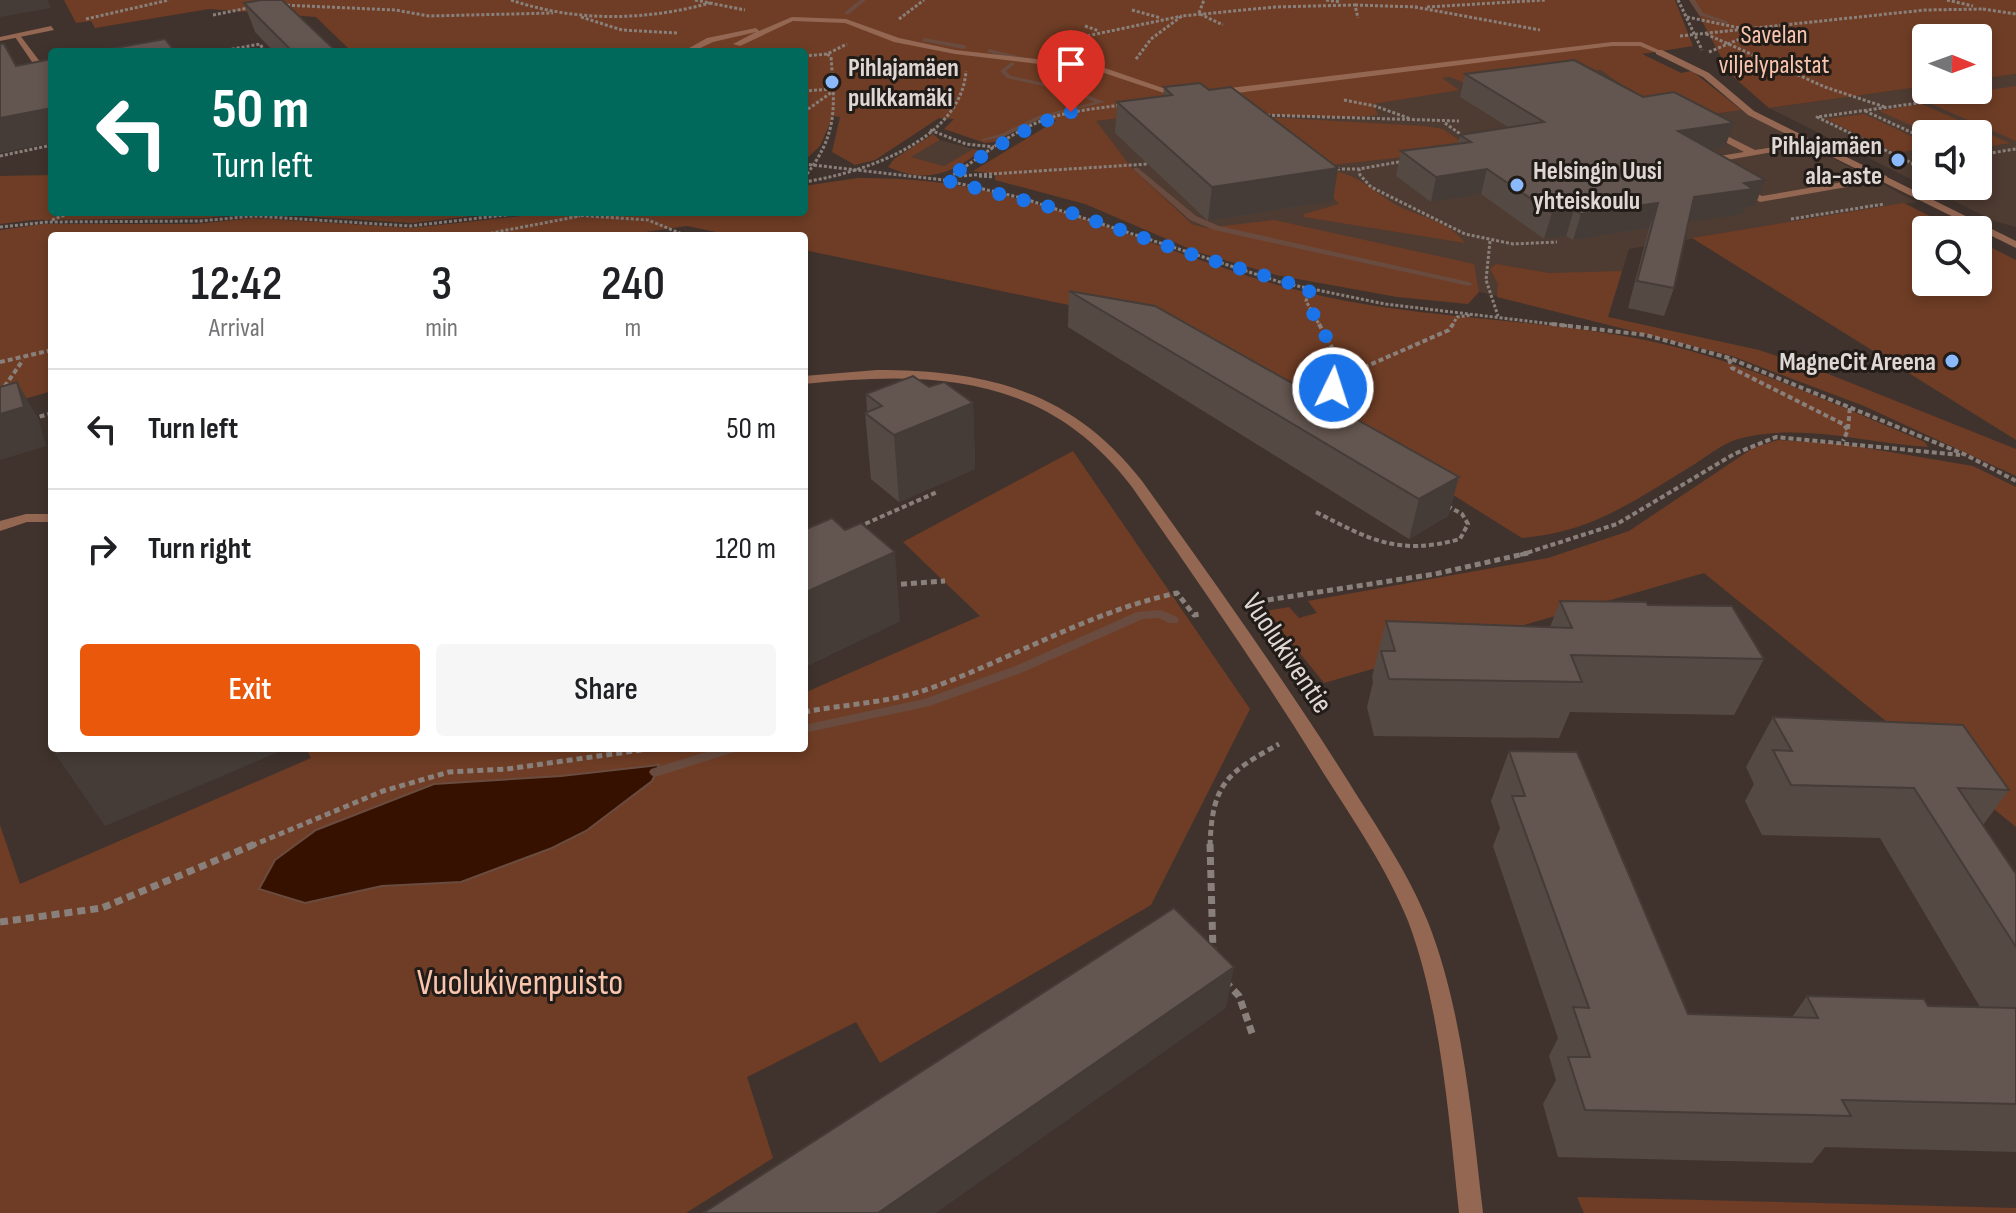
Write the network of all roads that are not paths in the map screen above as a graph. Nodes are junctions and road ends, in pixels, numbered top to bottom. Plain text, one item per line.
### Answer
1 (51, 28) dead end
2 (764, 30) junction
3 (16, 36) junction
4 (0, 39) edge
5 (737, 44) dead end
6 (696, 48) edge
7 (44, 73) edge
8 (1288, 76) dead end
9 (1298, 82) junction
10 (1203, 94) edge
11 (1190, 96) edge
12 (1701, 126) edge
13 (1813, 144) junction
14 (1753, 153) junction
15 (1707, 170) edge
16 (1883, 178) junction
17 (1733, 184) edge
18 (2016, 245) edge
19 (808, 380) edge
20 (48, 518) edge
21 (0, 526) edge
22 (1471, 1213) edge

1 - 3 street
2 - 5 street
2 - 6 street
2 - 11 street
3 - 4 street
3 - 7 street
8 - 9 street
9 - 10 street
9 - 13 street
12 - 14 street
13 - 14 street
13 - 16 street
14 - 15 street
16 - 17 street
16 - 18 street
19 - 22 street, Vuolukiventie
20 - 21 street

